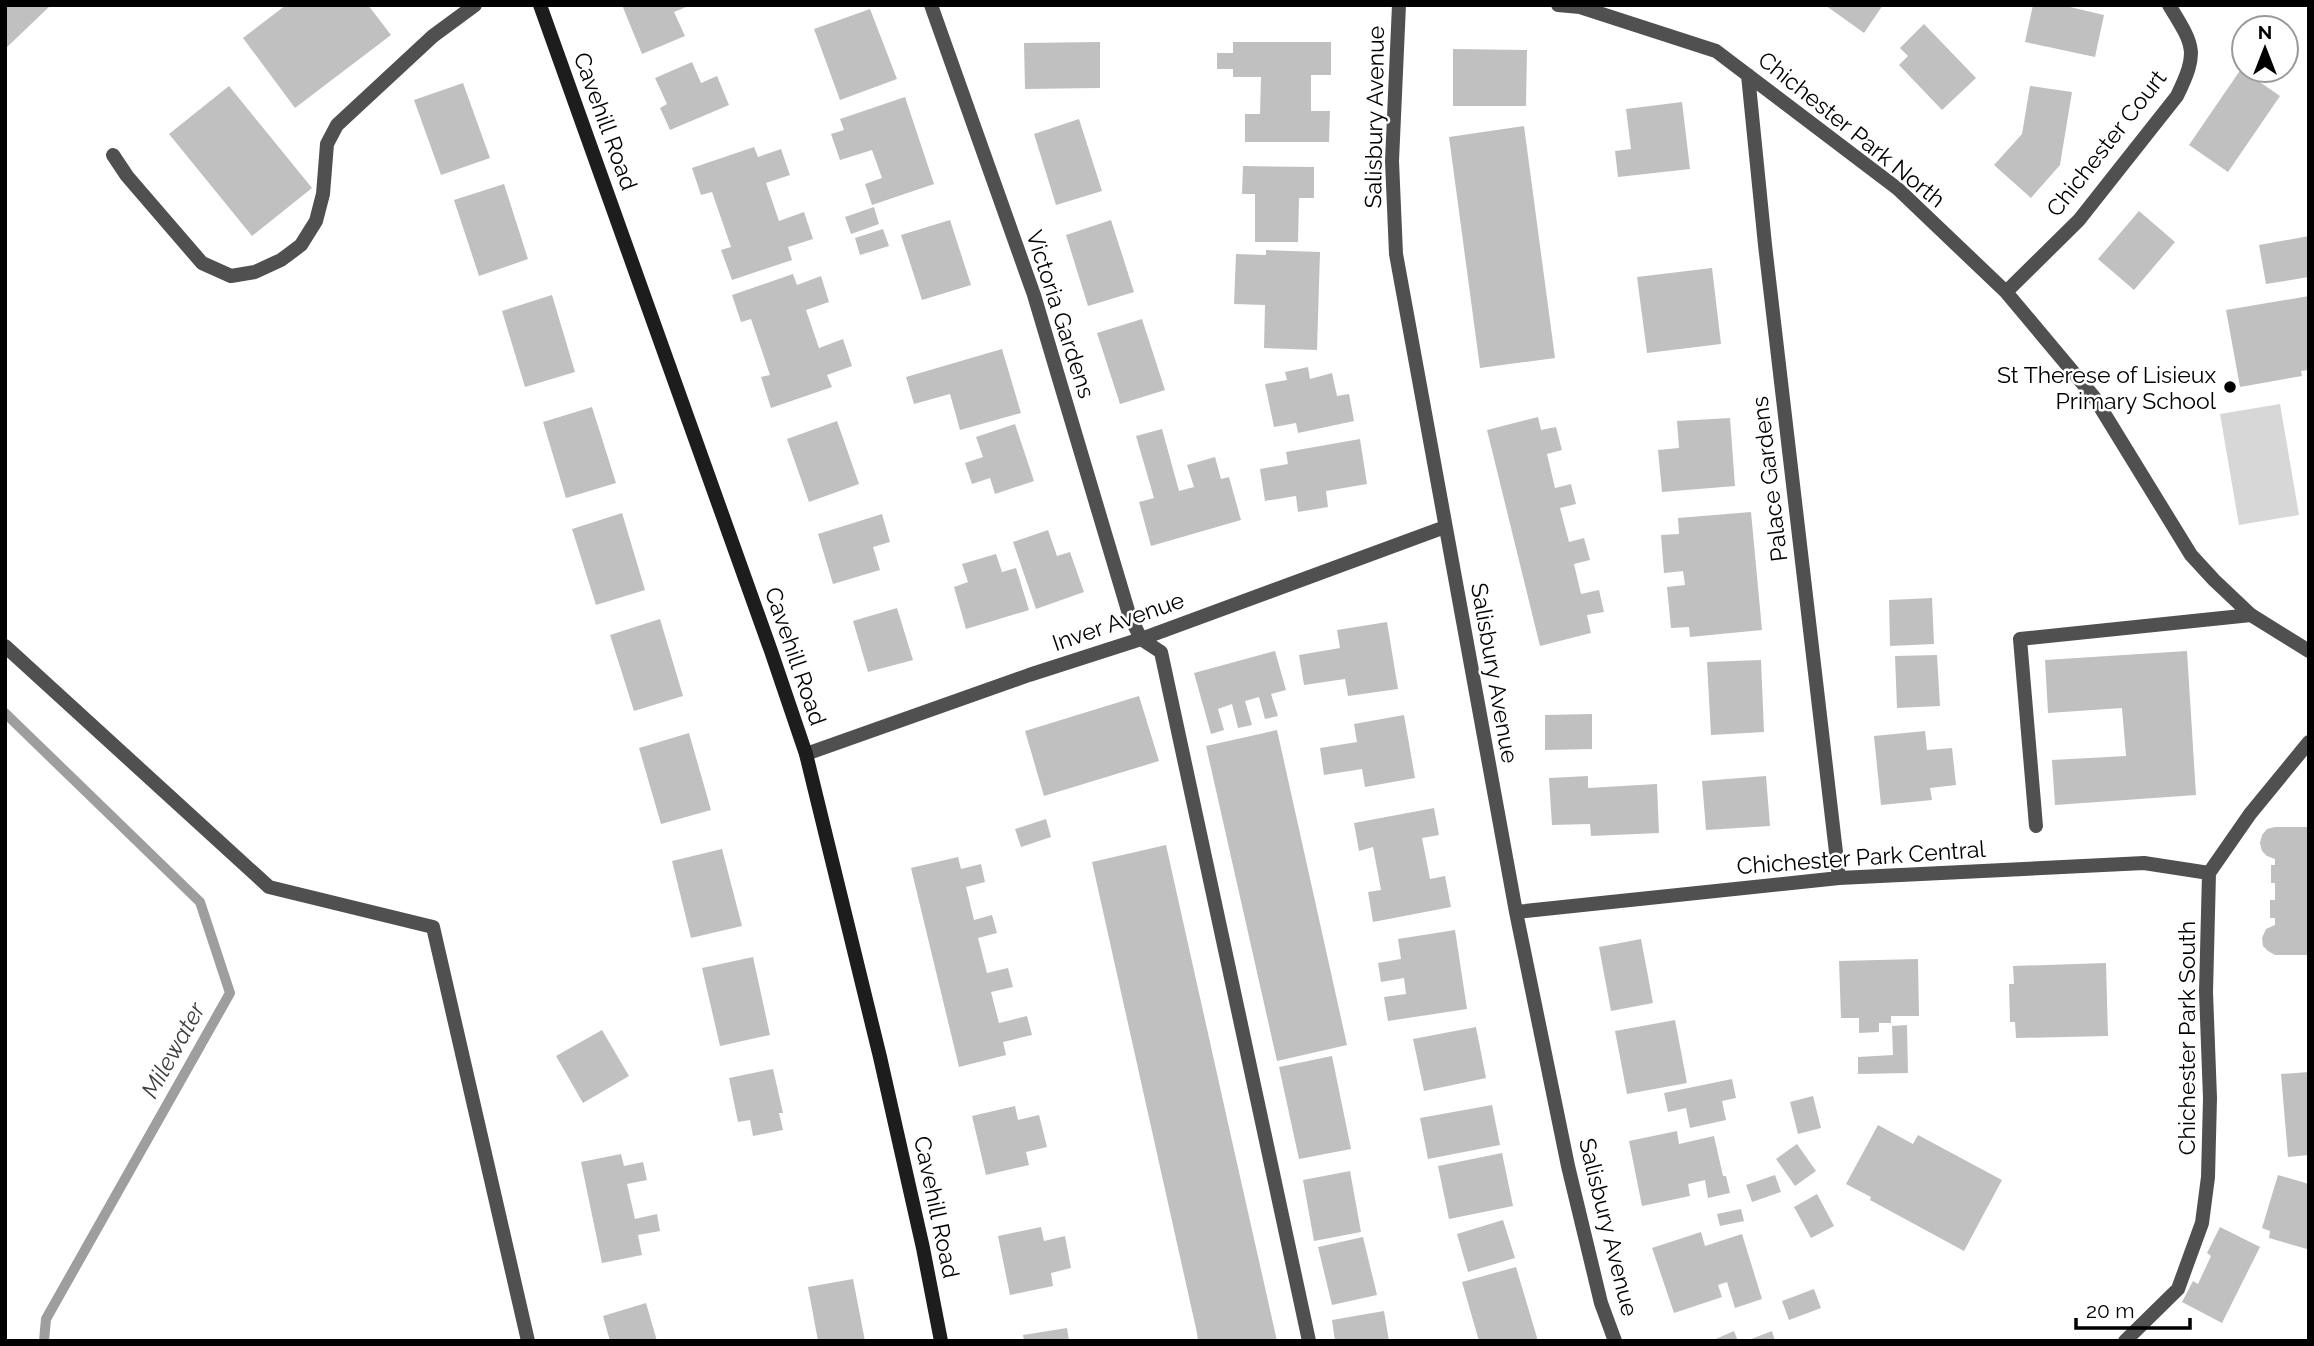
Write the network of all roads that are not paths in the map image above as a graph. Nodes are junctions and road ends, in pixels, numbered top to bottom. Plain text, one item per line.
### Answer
1 (475, 5) edge
2 (540, 5) edge
3 (930, 5) edge
4 (1399, 5) edge
5 (1558, 5) edge
6 (2169, 5) edge
7 (1748, 75) junction
8 (113, 155) dead end
9 (2006, 292) junction
10 (1445, 527) junction
11 (2251, 615) junction
12 (1141, 639) junction
13 (5, 646) edge
14 (2309, 651) edge
15 (2309, 742) edge
16 (806, 754) junction
17 (2036, 826) dead end
18 (2209, 873) junction
19 (1839, 878) junction
20 (1516, 912) junction
21 (528, 1341) edge
22 (941, 1341) edge
23 (1309, 1341) edge
24 (1615, 1341) edge
25 (2125, 1341) edge

1 - 8 street
2 - 16 main road, Cavehill Road
3 - 12 street, Victoria Gardens
4 - 10 street, Salisbury Avenue
5 - 7 street, Chichester Park North
6 - 9 street, Chichester Court
7 - 9 street, Chichester Park North
7 - 19 street, Palace Gardens
9 - 11 street, Chichester Park North
10 - 12 street, Inver Avenue
10 - 20 street, Salisbury Avenue
11 - 14 street, Chichester Park North
11 - 17 street
12 - 16 street, Inver Avenue
12 - 23 street, Victoria Gardens
13 - 21 street
15 - 18 street
16 - 22 main road, Cavehill Road
18 - 19 street, Chichester Park Central
18 - 25 street, Chichester Park South
19 - 20 street, Chichester Park Central
20 - 24 street, Salisbury Avenue

